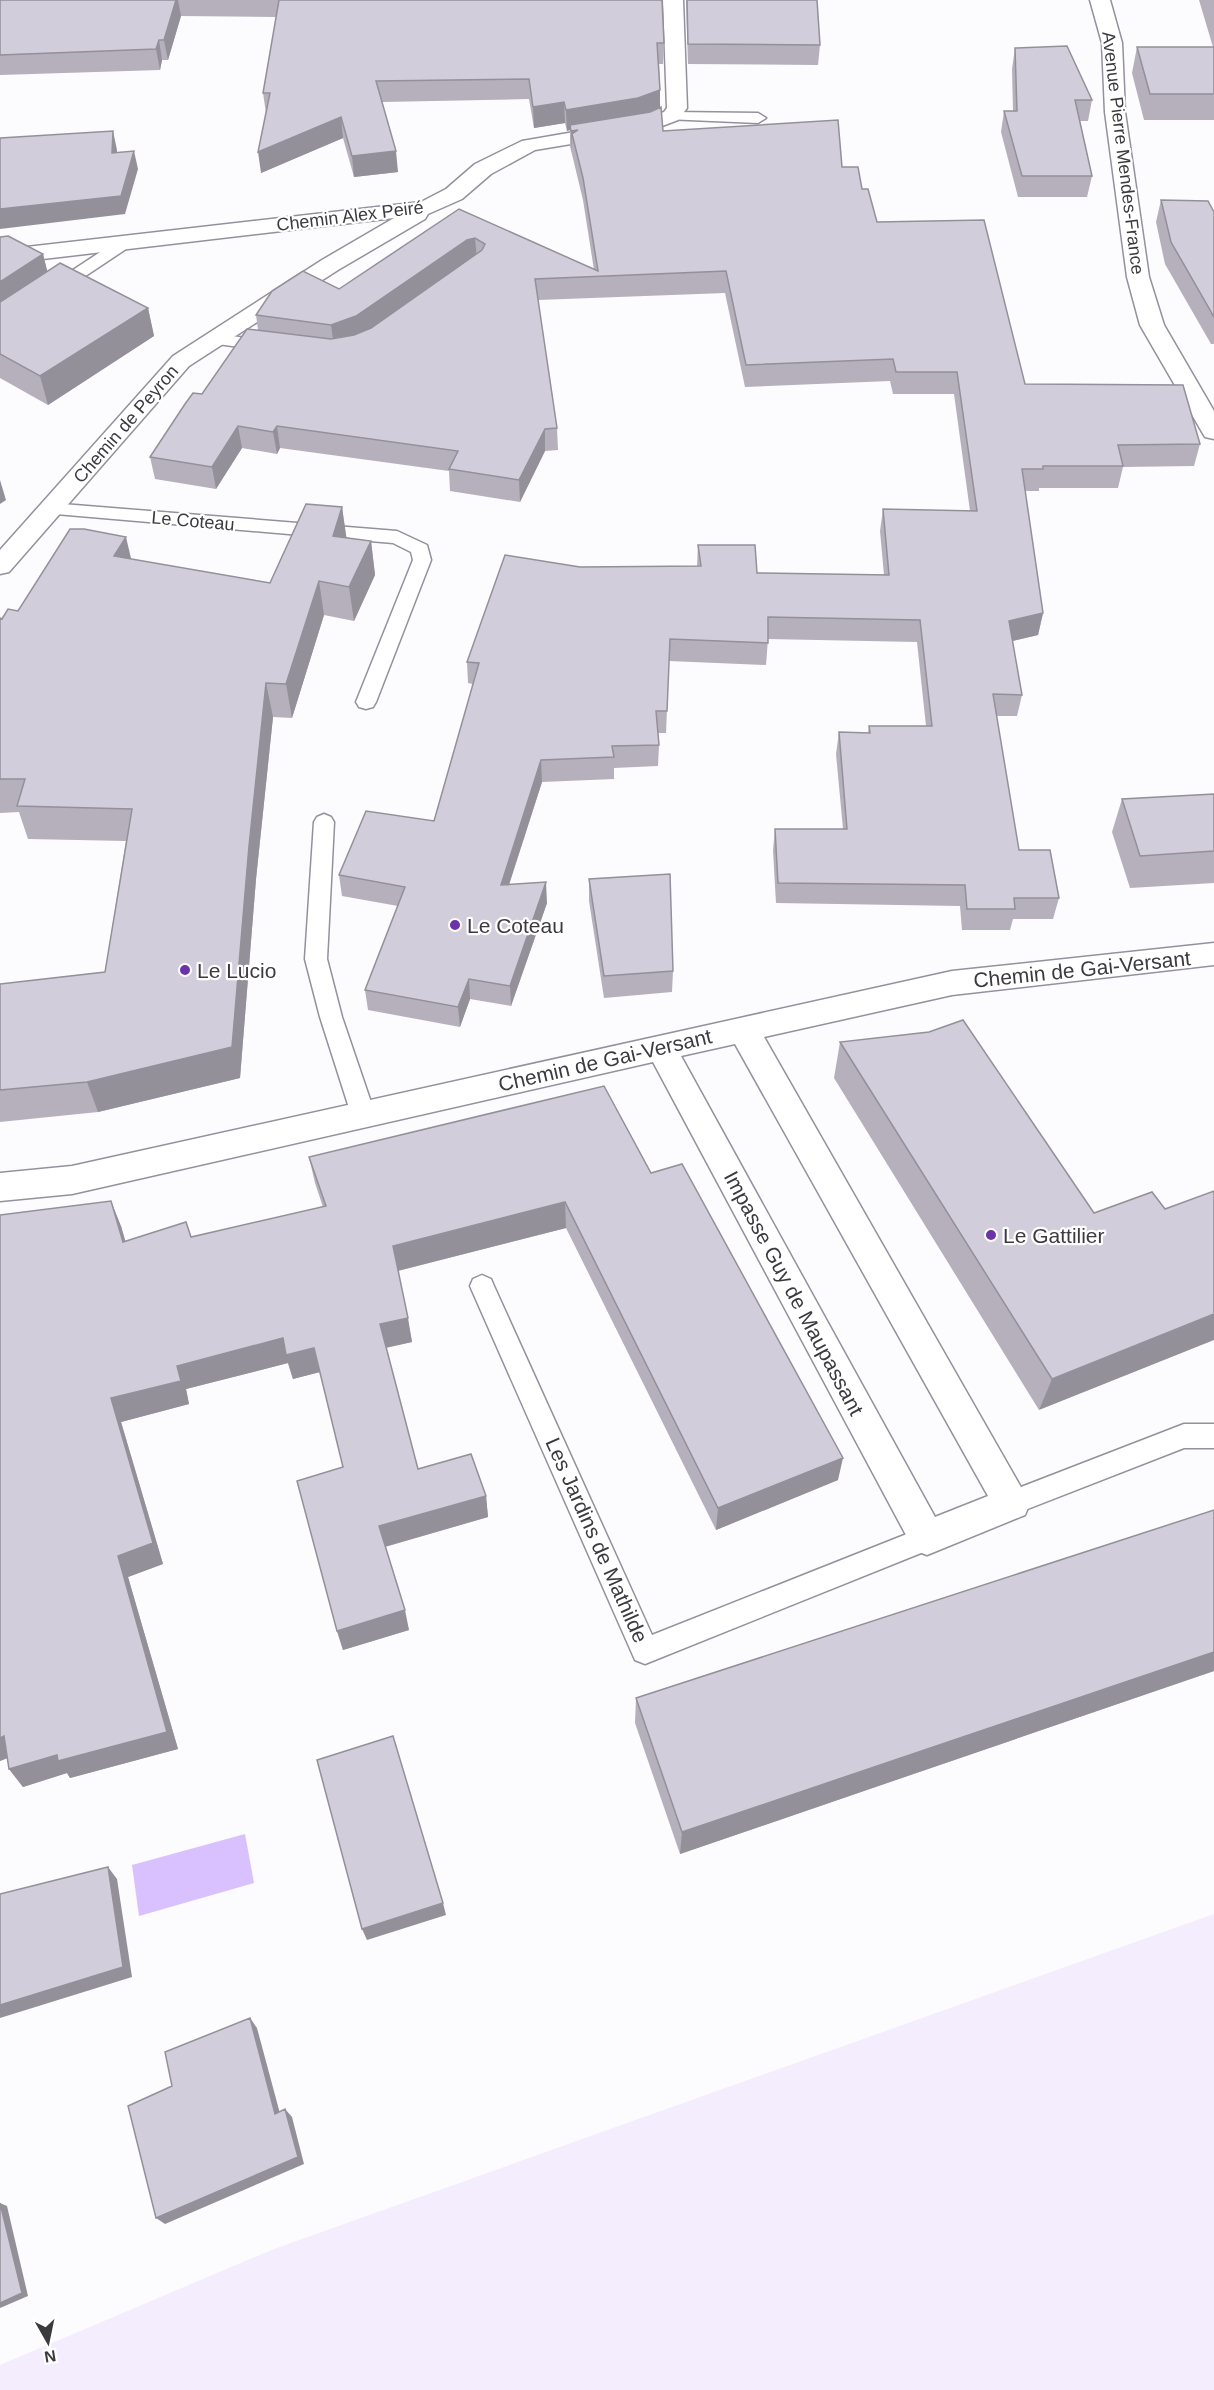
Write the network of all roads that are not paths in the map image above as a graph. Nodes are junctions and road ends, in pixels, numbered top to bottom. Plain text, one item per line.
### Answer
1 (673, 0) edge
2 (1100, 0) edge
3 (671, 116) junction
4 (758, 118) dead end
5 (426, 208) junction
6 (285, 224) junction
7 (126, 242) junction
8 (321, 250) junction
9 (0, 256) edge
10 (0, 325) edge
11 (216, 339) junction
12 (287, 348) edge
13 (1214, 432) edge
14 (50, 509) junction
15 (0, 566) edge
16 (366, 702) dead end
17 (324, 822) dead end
18 (1214, 954) edge
19 (743, 1029) junction
20 (661, 1048) junction
21 (363, 1114) junction
22 (0, 1187) edge
23 (482, 1286) dead end
24 (1214, 1436) edge
25 (1012, 1503) junction
26 (927, 1538) junction

1 - 3 street
2 - 13 street, Avenue Pierre Mendes-France
3 - 4 lane
3 - 5 street, Chemin Alex Peiré
5 - 6 street, Chemin Alex Peiré
5 - 8 street, Chemin de Peyron
6 - 7 street, Chemin Alex Peiré
6 - 8 street
7 - 9 street, Chemin Alex Peiré
7 - 10 lane
8 - 11 street, Chemin de Peyron
11 - 12 lane
11 - 14 street, Chemin de Peyron
14 - 15 street, Chemin de Peyron
14 - 16 lane, Le Coteau
17 - 21 lane
18 - 19 street, Chemin de Gai-Versant
19 - 20 street, Chemin de Gai-Versant
19 - 25 street
20 - 21 street, Chemin de Gai-Versant
20 - 26 street, Impasse Guy de Maupassant
21 - 22 street, Chemin de Gai-Versant
23 - 26 lane, Les Jardins de Mathilde
24 - 25 lane
25 - 26 street

